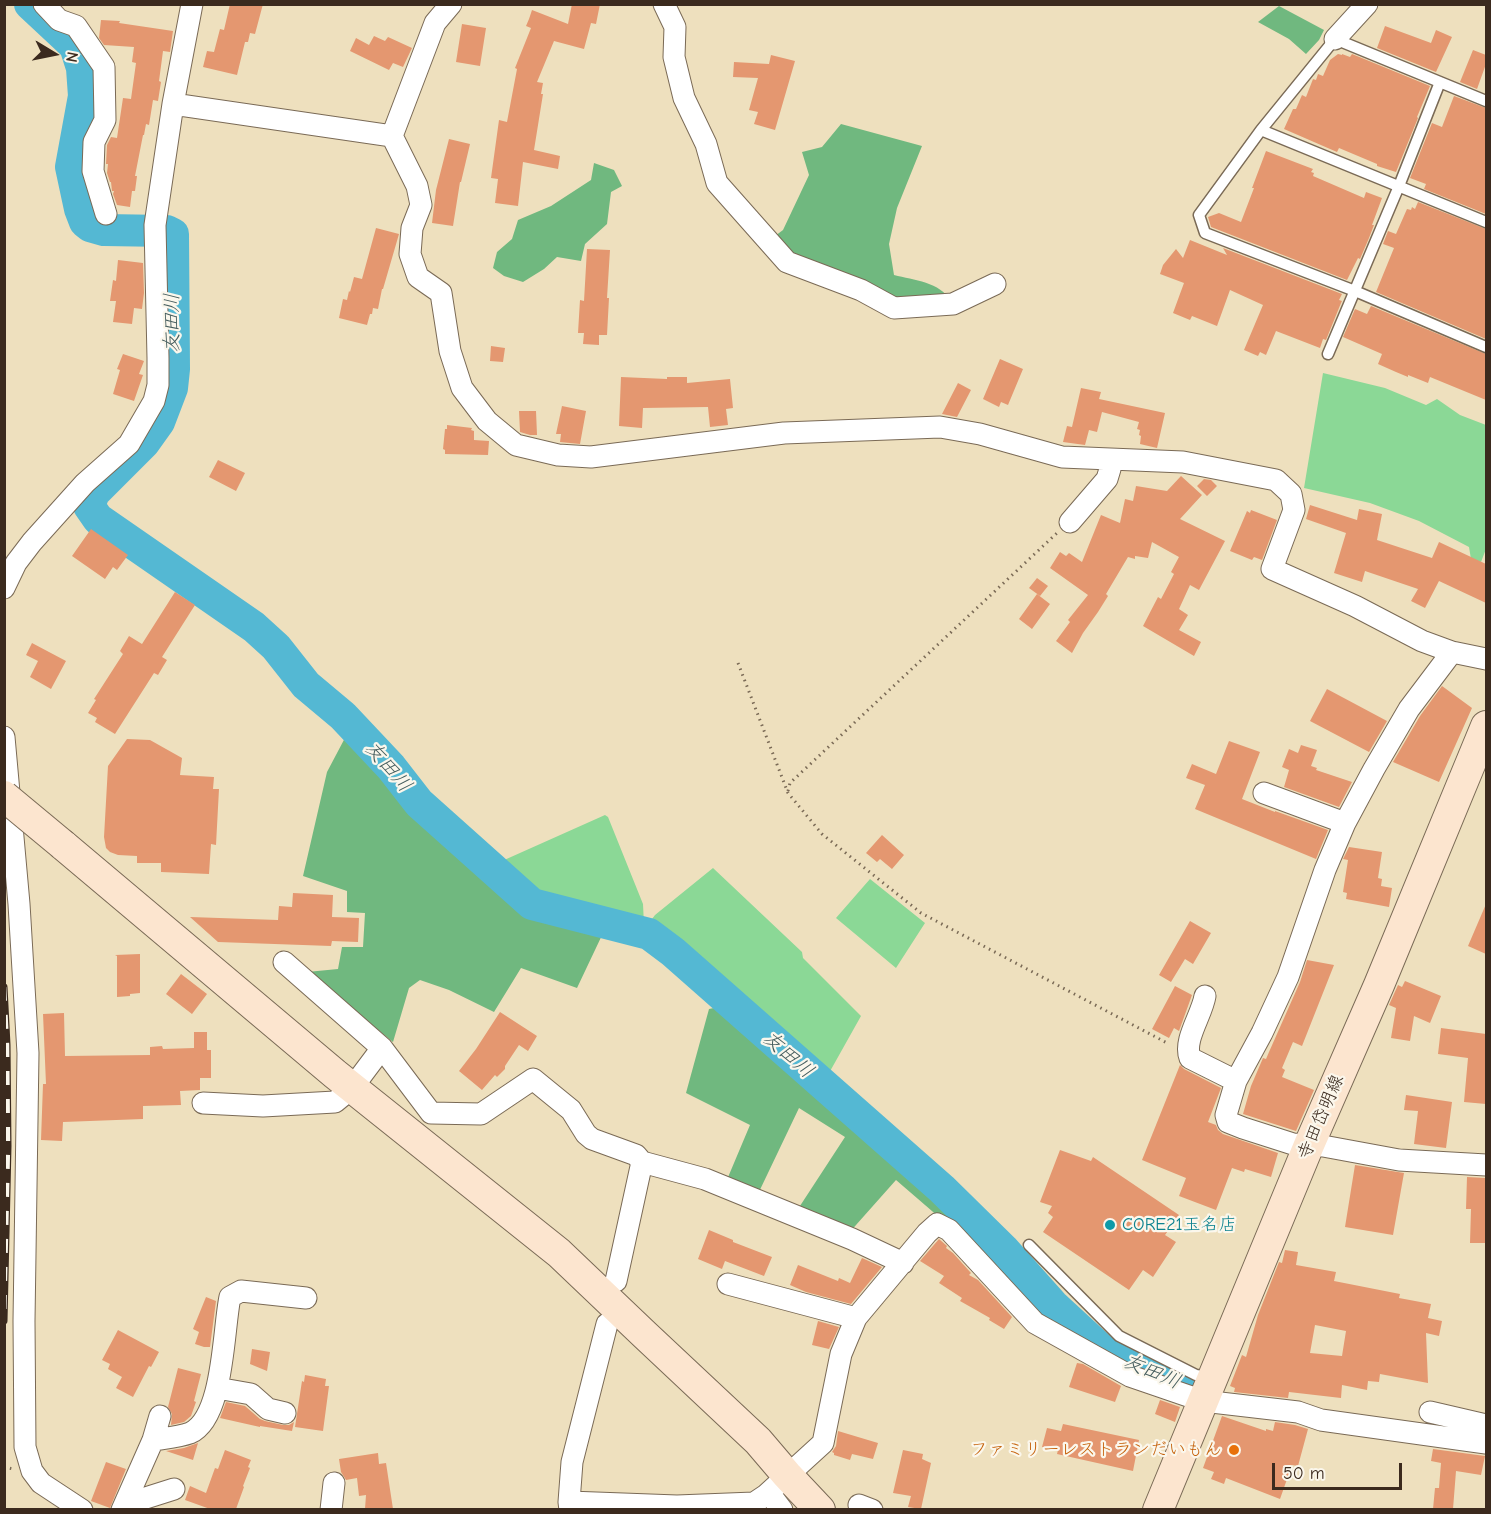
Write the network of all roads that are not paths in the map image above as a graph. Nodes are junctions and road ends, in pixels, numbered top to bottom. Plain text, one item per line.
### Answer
1 (44, 4) edge
2 (192, 4) edge
3 (452, 4) edge
4 (664, 4) edge
5 (1367, 4) edge
6 (1335, 39) junction
7 (1440, 82) junction
8 (1486, 101) edge
9 (173, 104) junction
10 (1262, 130) junction
11 (392, 136) junction
12 (1399, 186) junction
13 (106, 214) dead end
14 (1486, 222) edge
15 (995, 284) dead end
16 (1355, 291) junction
17 (1486, 347) edge
18 (1328, 354) dead end
19 (1109, 460) junction
20 (1070, 522) road end
21 (4, 588) edge
22 (1452, 652) junction
23 (1486, 659) edge
24 (1486, 726) edge
25 (4, 736) edge
26 (1264, 793) dead end
27 (4, 796) edge
28 (1345, 824) junction
29 (11, 904) edge
30 (284, 962) dead end
31 (1205, 996) dead end
32 (382, 1048) junction
33 (1236, 1081) junction
34 (352, 1088) junction
35 (203, 1103) dead end
36 (1309, 1145) junction
37 (642, 1162) junction
38 (1486, 1165) edge
39 (1029, 1245) dead end
40 (903, 1263) junction
41 (616, 1281) dead end
42 (728, 1284) dead end
43 (306, 1298) dead end
44 (856, 1318) junction
45 (607, 1324) dead end
46 (217, 1389) junction
47 (1207, 1390) junction
48 (1430, 1412) dead end
49 (285, 1413) dead end
50 (160, 1416) dead end
51 (1486, 1425) edge
52 (153, 1440) junction
53 (1486, 1443) edge
54 (334, 1483) dead end
55 (174, 1489) dead end
56 (779, 1493) edge
57 (124, 1504) edge
58 (570, 1505) edge
59 (82, 1509) edge
60 (331, 1509) edge
61 (820, 1509) edge
62 (1158, 1509) edge

1 - 13 street
2 - 9 street
3 - 11 street
4 - 15 street
5 - 6 street
6 - 7 lane
6 - 10 lane
7 - 8 lane
7 - 12 lane
9 - 11 street
9 - 21 street
10 - 12 lane
10 - 16 lane
11 - 19 street
12 - 14 lane
12 - 16 lane
16 - 17 lane
16 - 18 lane
19 - 20 street
19 - 22 street
22 - 23 street
22 - 28 street
24 - 36 street, 寺田岱明線
25 - 29 street
26 - 28 street
27 - 34 street, bridge
28 - 33 street
29 - 59 street
30 - 32 street
31 - 33 street
32 - 34 street
32 - 37 street
33 - 36 street
34 - 35 street
34 - 56 street
36 - 38 street
36 - 47 street, 寺田岱明線
37 - 40 street
37 - 41 street
39 - 47 lane
40 - 44 street
40 - 47 street
42 - 44 street
43 - 46 street
44 - 56 street
45 - 58 street
46 - 49 street
46 - 52 street
47 - 53 street
47 - 62 street, 寺田岱明線
48 - 51 street
50 - 52 street
52 - 57 street
54 - 60 street
55 - 57 street
56 - 58 street
56 - 61 street

